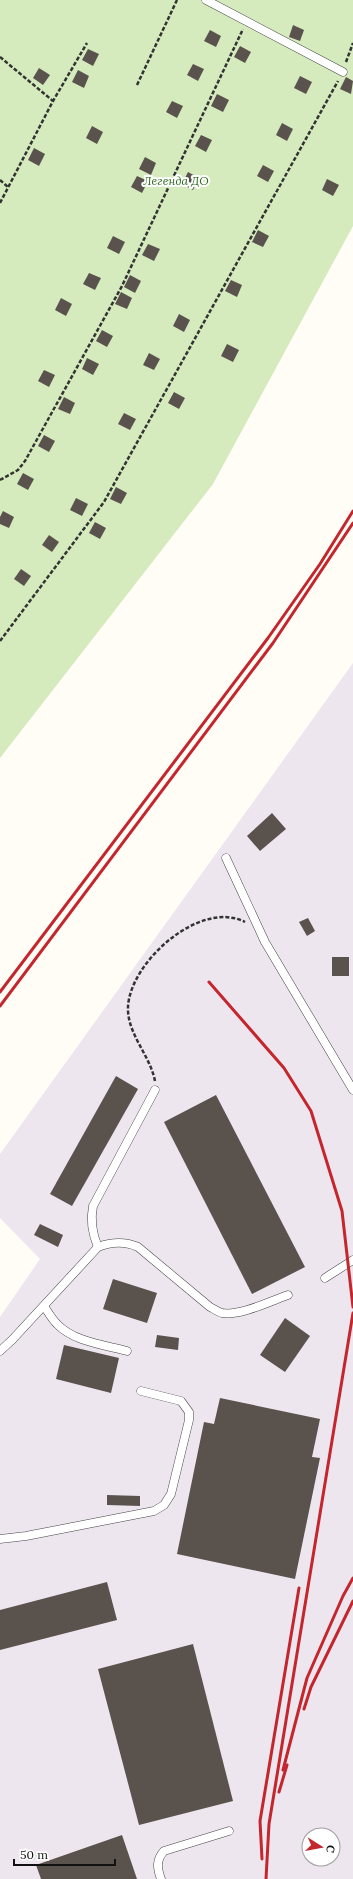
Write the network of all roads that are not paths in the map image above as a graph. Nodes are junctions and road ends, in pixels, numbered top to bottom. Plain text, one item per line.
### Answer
1 (206, 0) edge
2 (343, 72) road end
3 (226, 858) dead end
4 (155, 1090) road end
5 (353, 1090) edge
6 (98, 1247) junction
7 (353, 1260) edge
8 (325, 1278) dead end
9 (288, 1295) dead end
10 (44, 1306) junction
11 (0, 1351) edge
12 (127, 1352) dead end
13 (141, 1391) dead end
14 (0, 1539) edge
15 (229, 1831) dead end
16 (161, 1879) edge

1 - 2 lane
3 - 5 lane
4 - 6 lane
6 - 9 lane
6 - 10 lane
7 - 8 lane
10 - 11 lane
10 - 12 lane
13 - 14 lane
15 - 16 lane

